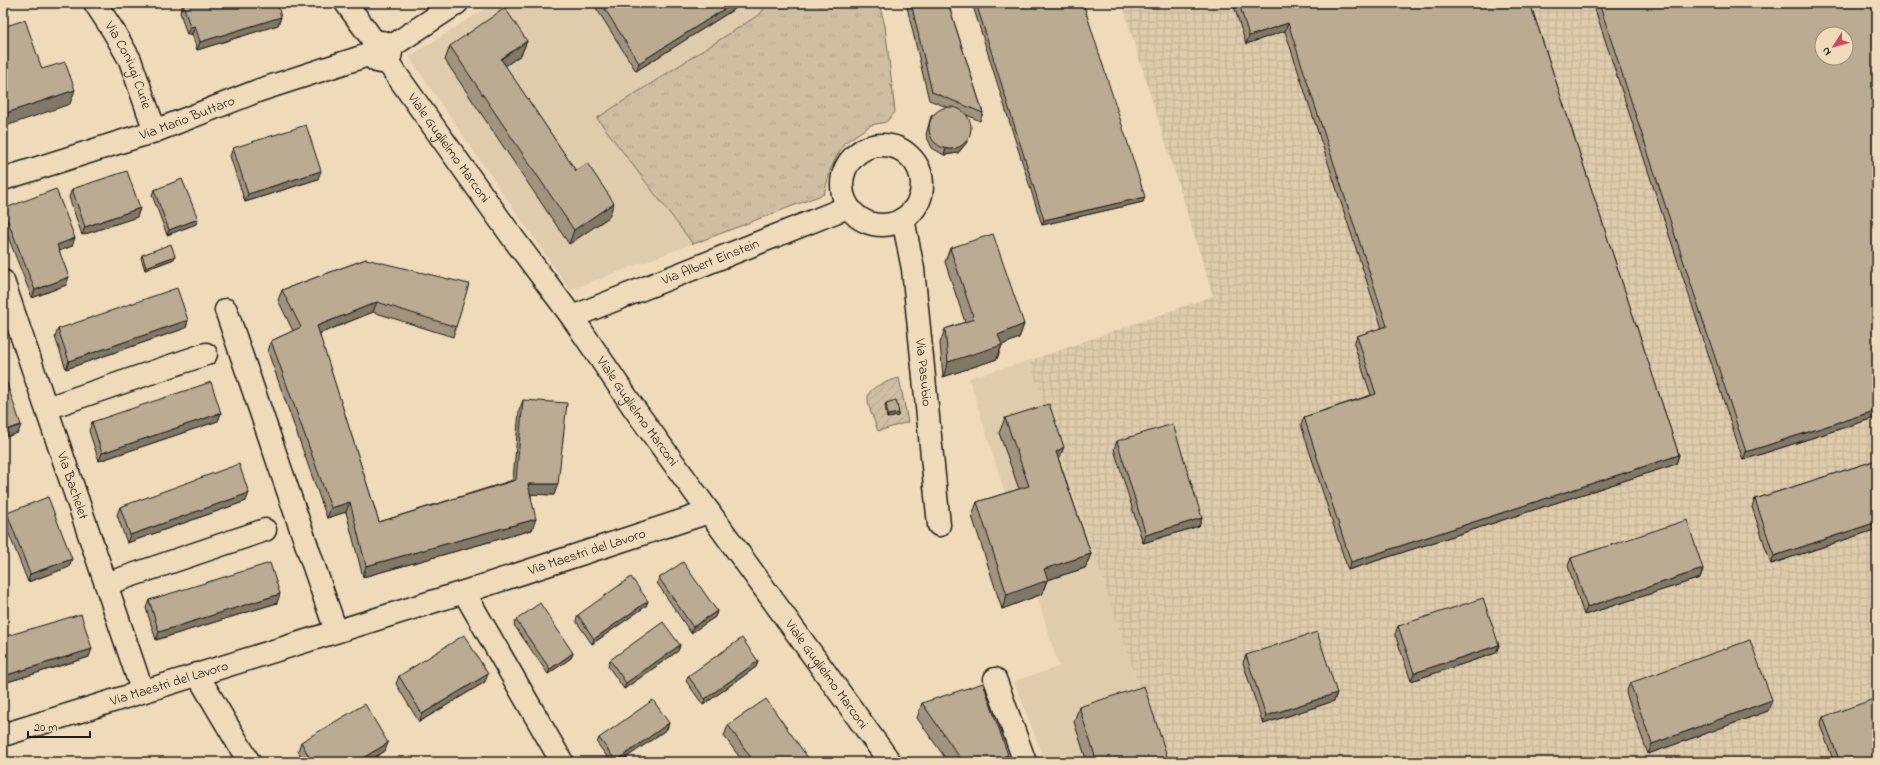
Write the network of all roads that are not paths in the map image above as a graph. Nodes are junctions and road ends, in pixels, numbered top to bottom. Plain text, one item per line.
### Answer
1 (95, 3) edge
2 (346, 3) edge
3 (457, 3) edge
4 (381, 52) junction
5 (155, 131) junction
6 (3, 179) edge
7 (848, 207) junction
8 (903, 219) junction
9 (3, 281) edge
10 (226, 310) dead end
11 (572, 317) junction
12 (206, 354) dead end
13 (47, 408) junction
14 (709, 512) junction
15 (939, 526) dead end
16 (265, 530) dead end
17 (106, 584) junction
18 (464, 592) junction
19 (336, 631) junction
20 (197, 674) junction
21 (995, 679) dead end
22 (142, 690) junction
23 (3, 734) edge
24 (249, 762) edge
25 (562, 762) edge
26 (890, 762) edge
27 (1025, 762) edge

1 - 5 street, Via Coniugi Curie
2 - 4 street, Viale Guglielmo Marconi
3 - 4 street, Via Mario Buttaro
4 - 5 street, Via Mario Buttaro
4 - 11 street, Viale Guglielmo Marconi
5 - 6 street, Via Mario Buttaro
7 - 8 street
7 - 8 street
7 - 11 street, Via Albert Einstein
8 - 15 street, Via Pasubio
9 - 13 street, Via Bachelet
10 - 19 street
11 - 14 street, Viale Guglielmo Marconi
12 - 13 street
13 - 17 street, Via Bachelet
14 - 18 street, Via Maestri del Lavoro
14 - 26 street, Viale Guglielmo Marconi
16 - 17 street
17 - 22 street, Via Bachelet
18 - 19 street, Via Maestri del Lavoro
18 - 25 street
19 - 20 street, Via Maestri del Lavoro
20 - 22 street, Via Maestri del Lavoro
20 - 24 street
21 - 27 street
22 - 23 street, Via Maestri del Lavoro

